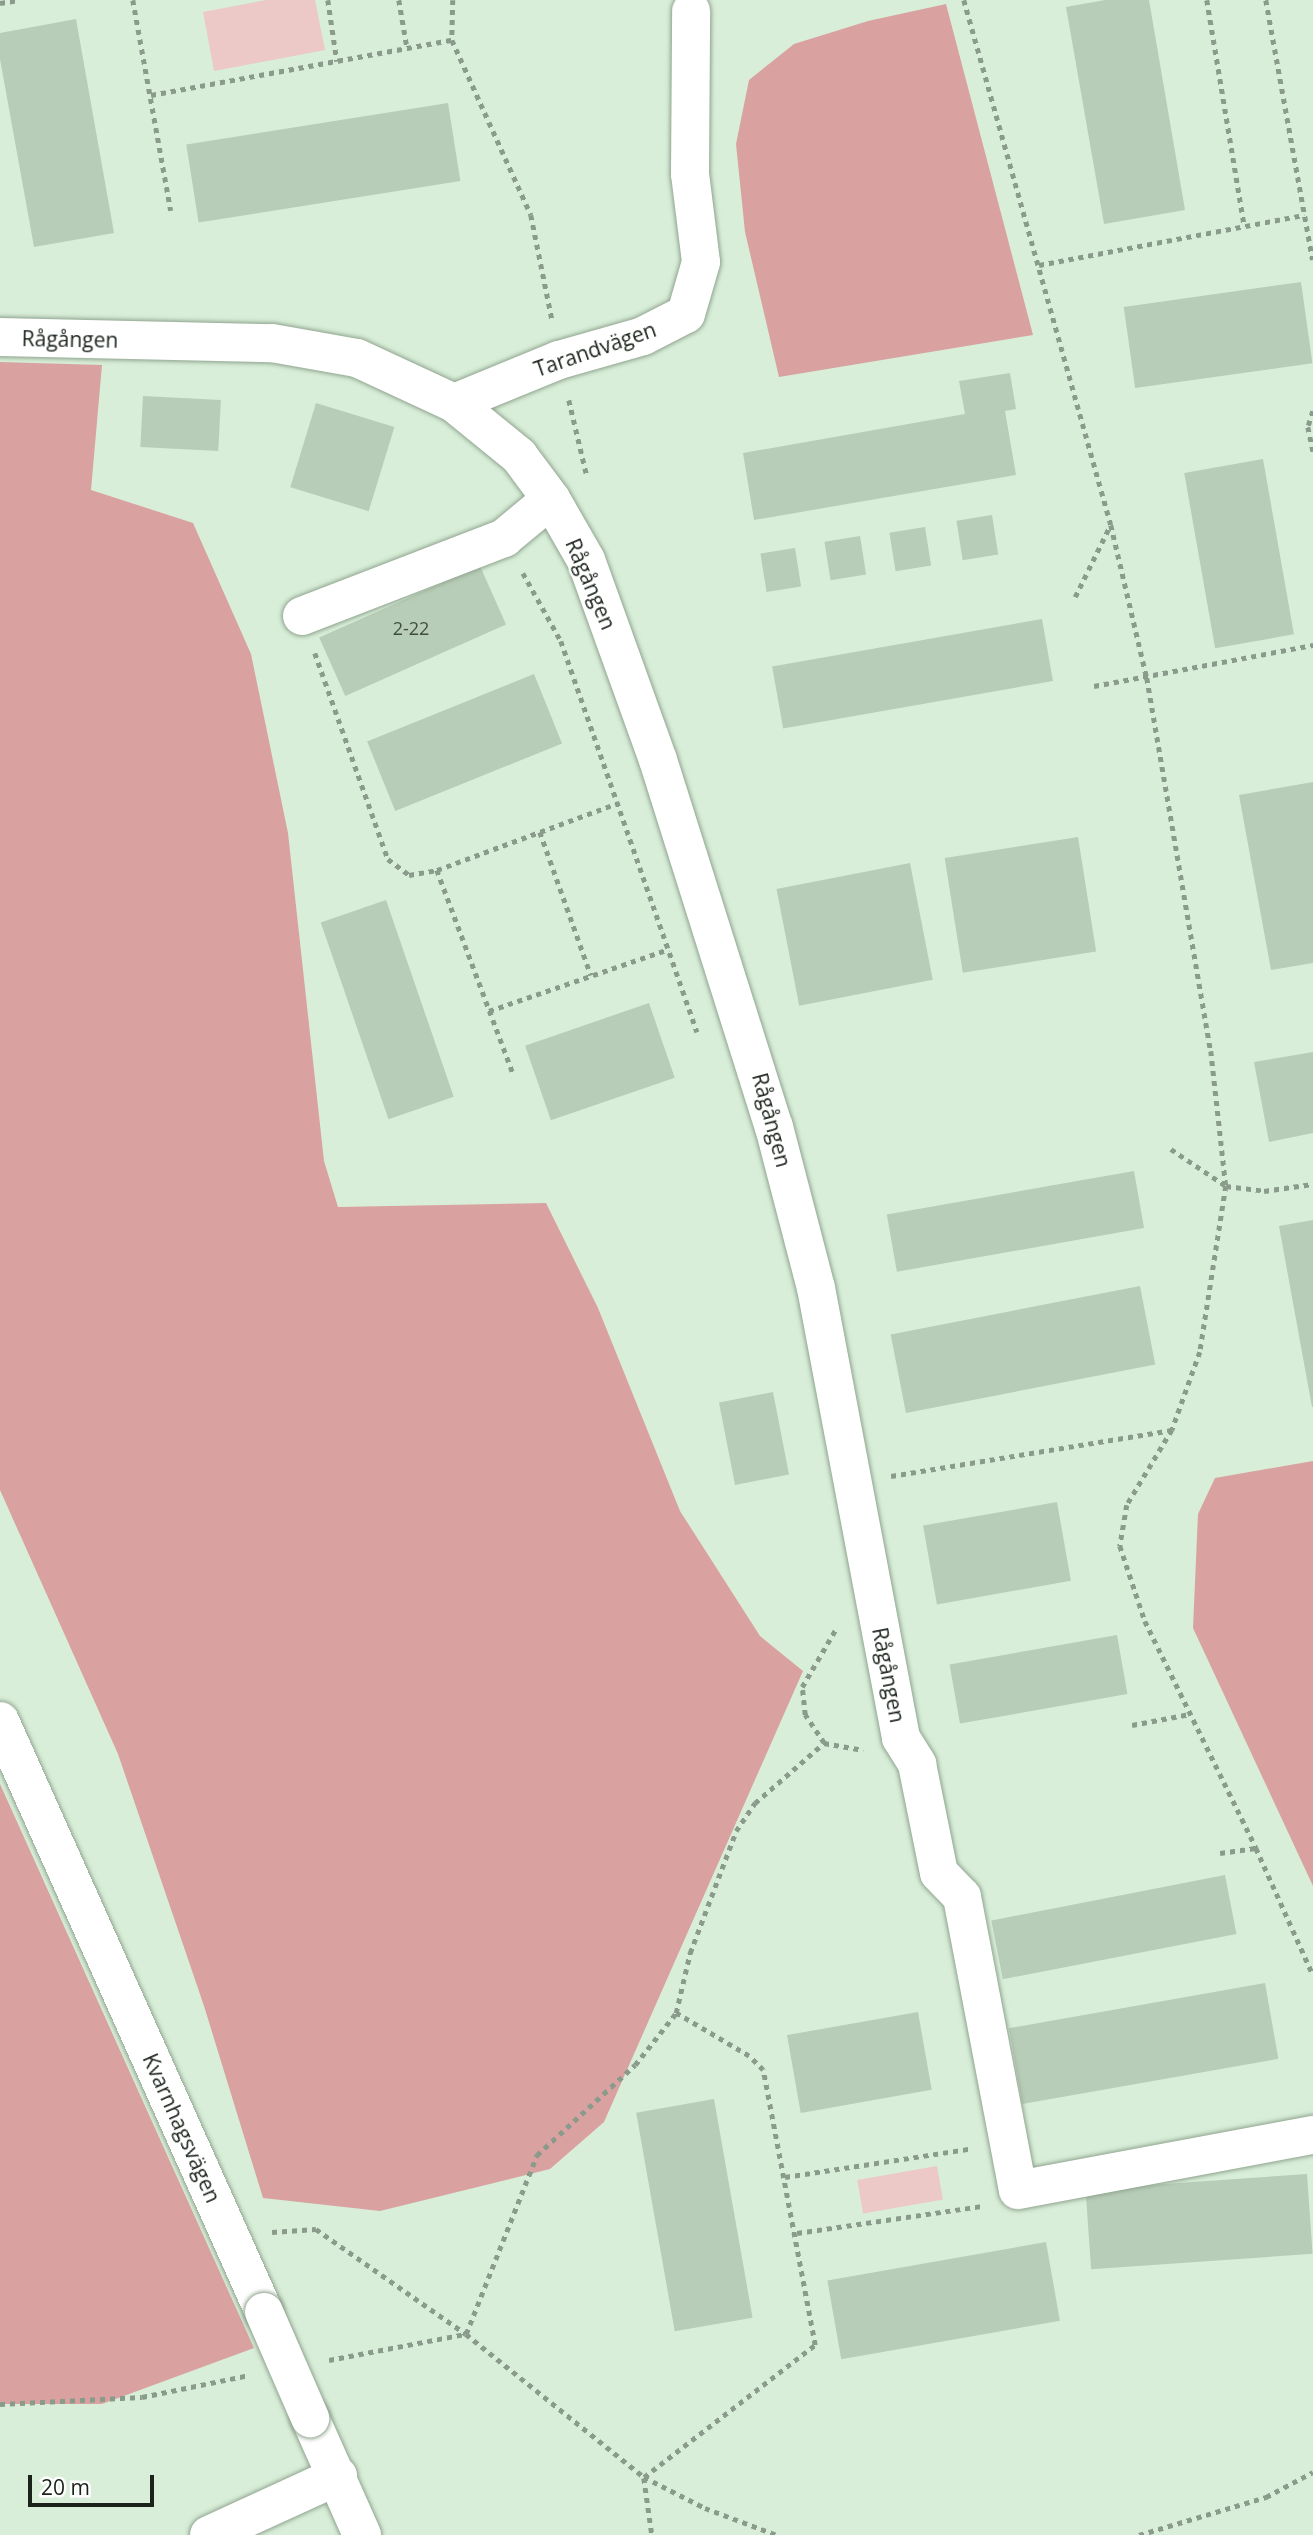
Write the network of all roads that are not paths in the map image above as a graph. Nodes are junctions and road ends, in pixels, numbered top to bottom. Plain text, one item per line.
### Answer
1 (691, 11) dead end
2 (0, 337) edge
3 (454, 403) junction
4 (551, 499) junction
5 (302, 616) road end
6 (0, 1721) edge
7 (1313, 2135) edge
8 (338, 2476) junction
9 (209, 2535) edge
10 (362, 2535) edge

1 - 3 street, Tarandvägen
2 - 3 street, Rågången
3 - 4 street, Rågången
4 - 5 street
4 - 7 street, Rågången
6 - 8 street, Kvarnhagsvägen, bridge
8 - 9 street
8 - 10 street, Kvarnhagsvägen

